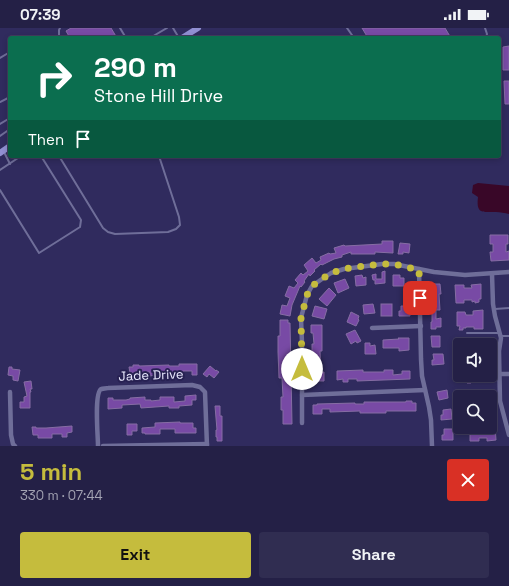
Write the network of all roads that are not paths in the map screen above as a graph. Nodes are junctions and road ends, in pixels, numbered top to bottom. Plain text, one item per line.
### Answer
1 (167, 28) edge
2 (173, 28) edge
3 (195, 29) edge
4 (153, 36) edge
5 (179, 36) edge
6 (184, 36) edge
7 (1, 152) edge
8 (18, 158) edge
9 (42, 158) edge
10 (60, 158) edge
11 (160, 158) edge
12 (10, 164) junction
13 (0, 170) edge
14 (0, 190) edge
15 (419, 270) junction
16 (509, 272) edge
17 (492, 274) junction
18 (509, 308) edge
19 (494, 309) junction
20 (421, 326) junction
21 (372, 328) dead end
22 (467, 333) dead end
23 (501, 334) junction
24 (509, 336) edge
25 (500, 374) junction
26 (509, 374) edge
27 (426, 390) junction
28 (10, 392) dead end
29 (302, 395) junction
30 (302, 422) dead end
31 (509, 435) edge
32 (207, 445) edge
33 (15, 446) edge
34 (98, 446) edge
35 (103, 446) edge
36 (432, 446) edge

1 - 4 lane
2 - 5 lane
3 - 6 street
7 - 12 lane
8 - 12 lane
9 - 14 lane
10 - 11 lane
12 - 13 lane
15 - 17 street
15 - 20 street
15 - 29 street
16 - 17 street
17 - 19 street
18 - 19 lane
19 - 23 street
20 - 21 street
20 - 27 street
22 - 23 lane
23 - 24 lane
23 - 25 street
25 - 26 street
25 - 31 street
27 - 29 street
27 - 36 street
28 - 33 street
29 - 30 street
32 - 34 street, Jade Drive
32 - 35 street

